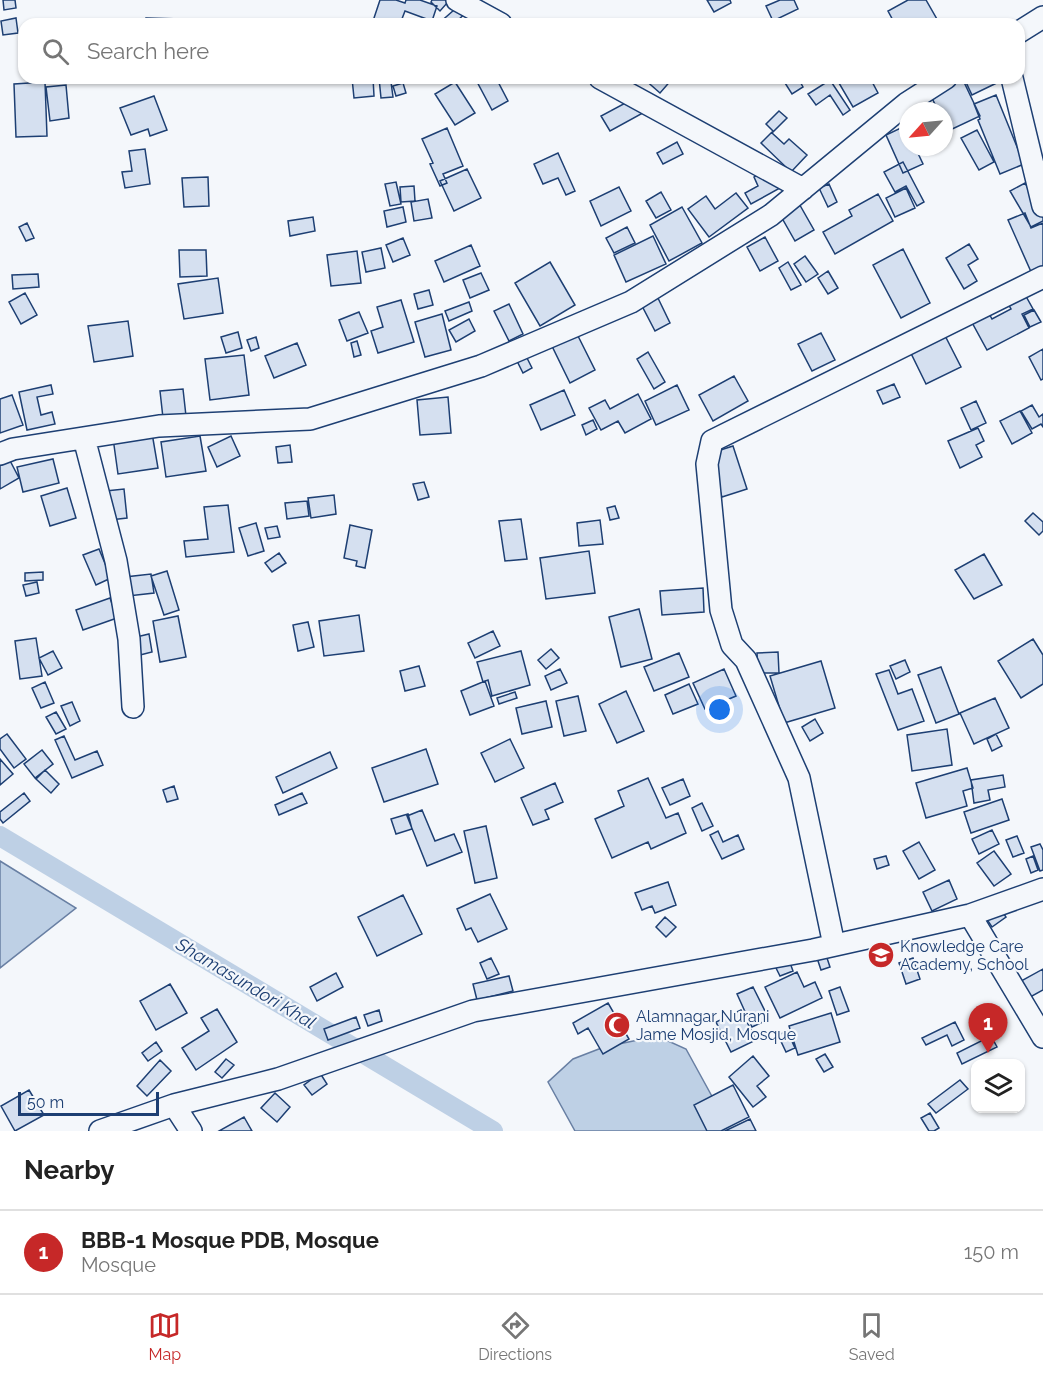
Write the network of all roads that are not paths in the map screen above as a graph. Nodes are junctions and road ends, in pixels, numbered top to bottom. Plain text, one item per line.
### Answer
1 (458, 0) edge
2 (1043, 17) edge
3 (490, 18) edge
4 (1025, 28) edge
5 (611, 84) edge
6 (937, 84) edge
7 (1013, 84) edge
8 (802, 189) junction
9 (1043, 206) edge
10 (1043, 277) edge
11 (84, 438) junction
12 (0, 454) edge
13 (133, 707) dead end
14 (1043, 889) edge
15 (970, 915) junction
16 (834, 945) junction
17 (1043, 1037) edge
18 (174, 1105) junction
19 (100, 1131) edge
20 (191, 1131) edge

1 - 3 street
2 - 4 street
5 - 8 street
6 - 8 street
7 - 9 street
8 - 11 street
10 - 16 street
11 - 12 street
11 - 13 street
14 - 15 street
15 - 16 street
15 - 17 street
16 - 18 street
18 - 19 street
18 - 20 street

